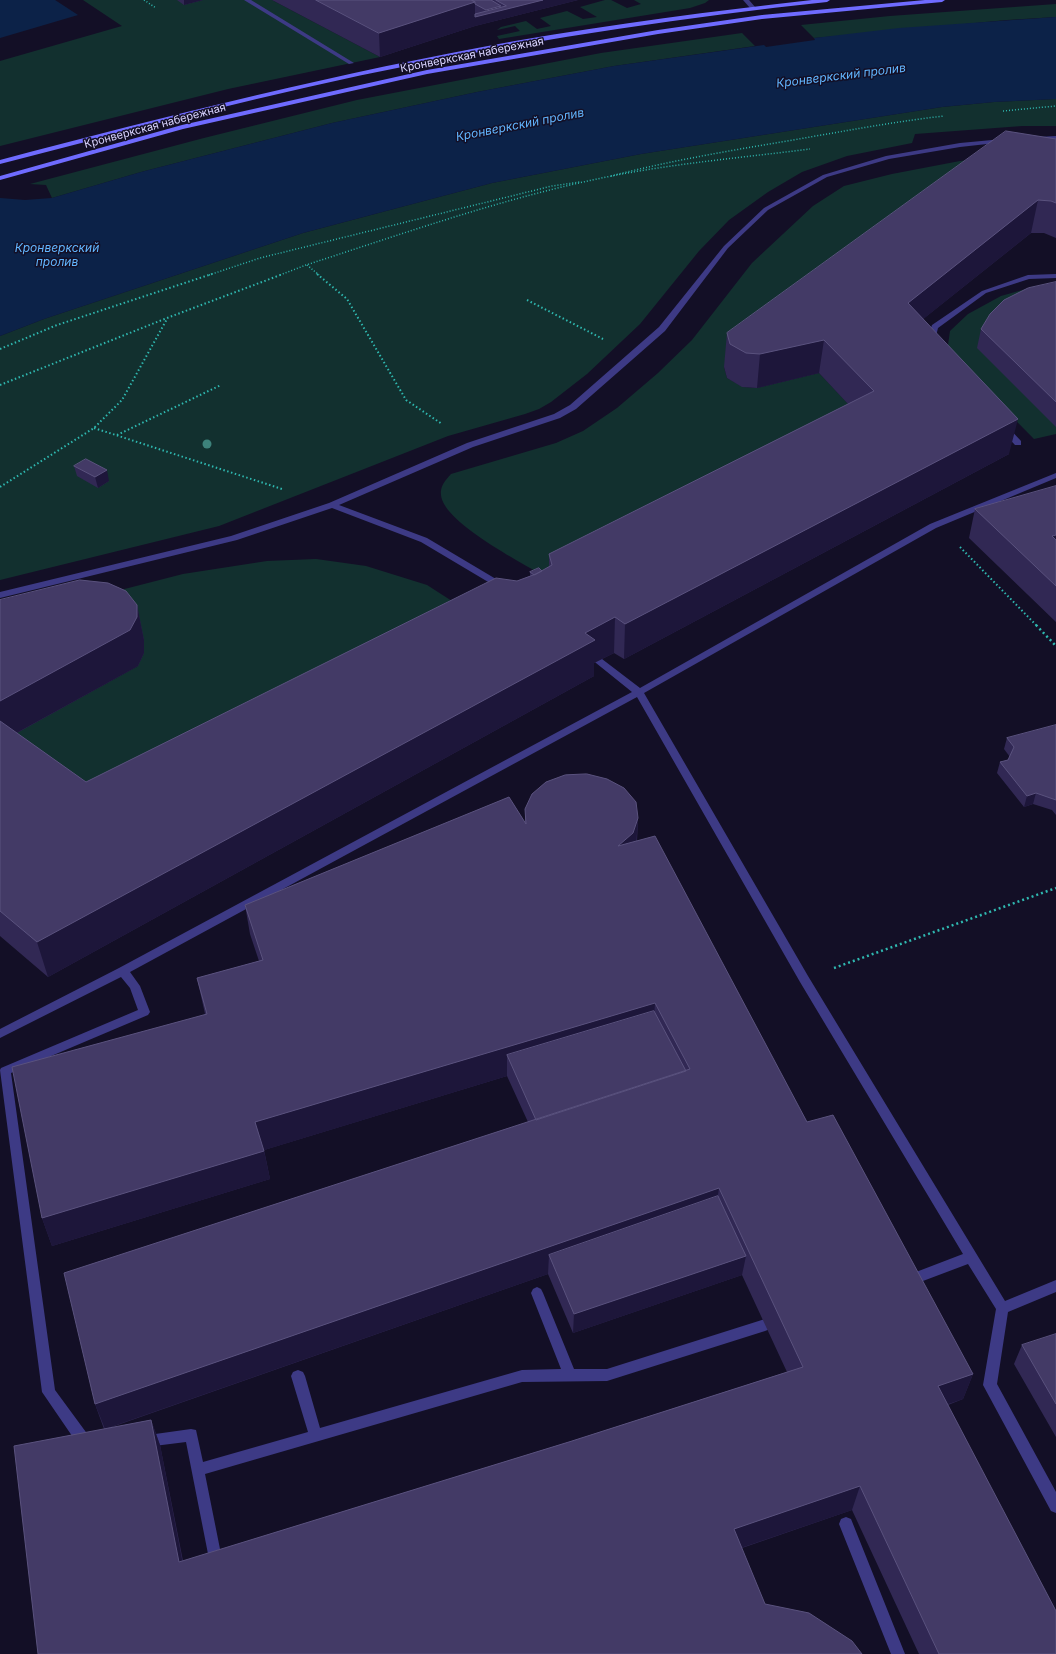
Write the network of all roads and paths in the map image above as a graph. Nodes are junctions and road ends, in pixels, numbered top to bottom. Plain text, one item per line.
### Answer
1 (144, 0) edge
2 (247, 0) edge
3 (746, 0) edge
4 (827, 0) edge
5 (942, 0) edge
6 (752, 7) junction
7 (156, 8) dead end
8 (351, 63) dead end
9 (1056, 106) edge
10 (1002, 111) dead end
11 (948, 116) dead end
12 (1056, 138) edge
13 (1028, 139) edge
14 (1014, 140) edge
15 (812, 149) dead end
16 (0, 161) edge
17 (0, 178) edge
18 (598, 179) junction
19 (306, 265) junction
20 (1056, 276) edge
21 (527, 300) dead end
22 (167, 318) junction
23 (0, 349) edge
24 (935, 352) edge
25 (634, 355) junction
26 (0, 385) edge
27 (221, 385) dead end
28 (996, 420) edge
29 (94, 428) junction
30 (447, 428) dead end
31 (116, 436) junction
32 (1018, 443) dead end
33 (1056, 476) edge
34 (0, 487) edge
35 (288, 491) dead end
36 (332, 505) junction
37 (959, 546) dead end
38 (510, 592) edge
39 (0, 595) edge
40 (1056, 646) edge
41 (599, 661) edge
42 (639, 692) junction
43 (1056, 888) edge
44 (123, 971) junction
45 (804, 979) junction
46 (0, 1034) edge
47 (971, 1258) junction
48 (901, 1283) edge
49 (1056, 1286) edge
50 (537, 1293) dead end
51 (1002, 1308) junction
52 (765, 1325) dead end
53 (570, 1375) junction
54 (298, 1376) dead end
55 (316, 1436) junction
56 (136, 1442) edge
57 (96, 1447) edge
58 (198, 1470) junction
59 (1056, 1506) edge
60 (846, 1524) dead end
61 (215, 1559) edge
62 (898, 1654) edge

1 - 7 path
2 - 8 lane
3 - 6 lane
4 - 6 main road, Кронверкская набережная
5 - 17 main road, Кронверкская набережная
6 - 16 main road, Кронверкская набережная
9 - 10 path
11 - 18 path
12 - 13 lane
14 - 25 lane
15 - 18 path
18 - 19 path
18 - 23 path
19 - 22 path
19 - 30 path
20 - 24 lane
21 - 25 path
22 - 26 path
22 - 29 path
25 - 36 lane
27 - 31 path
28 - 32 lane
29 - 31 path
29 - 34 path
31 - 35 path
33 - 42 lane
36 - 38 lane
36 - 39 lane
37 - 40 path
41 - 42 lane
42 - 44 lane
42 - 45 lane
43 - 45 path
44 - 46 lane
44 - 57 lane
45 - 47 lane
47 - 48 lane
47 - 51 lane
49 - 51 lane
50 - 53 lane
51 - 59 lane
52 - 53 lane
53 - 55 lane
54 - 55 lane
55 - 58 lane
56 - 58 lane
58 - 61 lane
60 - 62 lane

